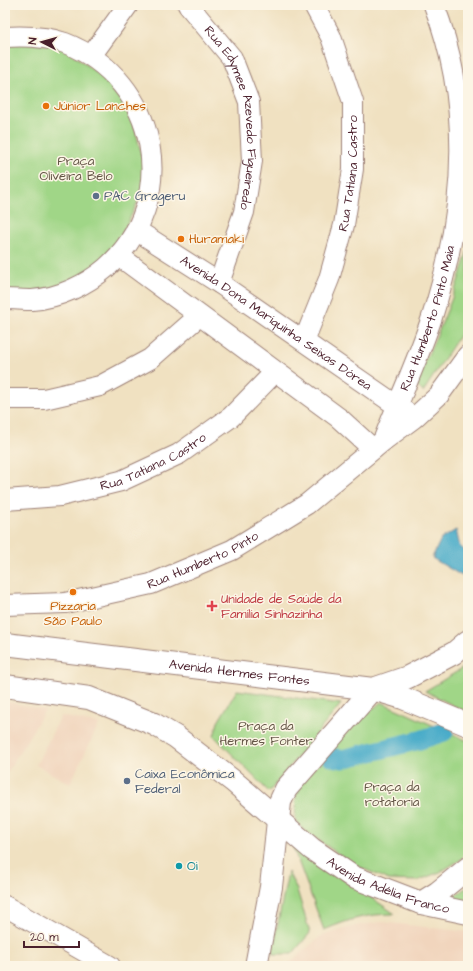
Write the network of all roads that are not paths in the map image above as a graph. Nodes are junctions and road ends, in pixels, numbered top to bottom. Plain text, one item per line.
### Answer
1 (128, 5) edge
2 (188, 5) edge
3 (314, 5) edge
4 (434, 5) edge
5 (5, 37) edge
6 (91, 56) junction
7 (136, 230) junction
8 (119, 256) junction
9 (219, 283) junction
10 (5, 299) edge
11 (199, 316) junction
12 (304, 342) junction
13 (468, 355) edge
14 (275, 372) junction
15 (5, 399) edge
16 (397, 405) junction
17 (414, 418) junction
18 (378, 445) junction
19 (5, 500) edge
20 (5, 605) edge
21 (468, 641) edge
22 (5, 644) edge
23 (5, 686) edge
24 (373, 689) junction
25 (468, 725) edge
26 (279, 820) junction
27 (468, 868) edge
28 (421, 903) junction
29 (5, 906) edge
30 (468, 913) edge
31 (110, 966) edge
32 (256, 966) edge

1 - 6 street
2 - 9 street, Rua Edymee Azevedo Figueiredo
3 - 12 street, Rua Tatiana Castro
4 - 16 street, Rua Humberto Pinto Maia
5 - 6 street
6 - 7 street
7 - 8 street
7 - 9 street, Avenida Dona Mariquinha Seixas Dórea
8 - 10 street
8 - 11 street
9 - 12 street, Avenida Dona Mariquinha Seixas Dórea
11 - 14 street
11 - 15 street
12 - 16 street, Avenida Dona Mariquinha Seixas Dórea
13 - 17 street, Rua Humberto Pinto
14 - 18 street
14 - 19 street, Rua Tatiana Castro
16 - 17 street, Avenida Dona Mariquinha Seixas Dórea
16 - 18 street, Rua Humberto Pinto Maia
17 - 18 street, Rua Humberto Pinto
18 - 20 street, Rua Humberto Pinto
21 - 24 main road
22 - 24 main road, Avenida Hermes Fontes
23 - 26 main road
24 - 25 main road, Avenida Hermes Fontes
24 - 26 main road
26 - 28 main road, Avenida Adélia Franco
26 - 32 main road
27 - 28 main road
28 - 30 main road, Avenida Adélia Franco
29 - 31 street

